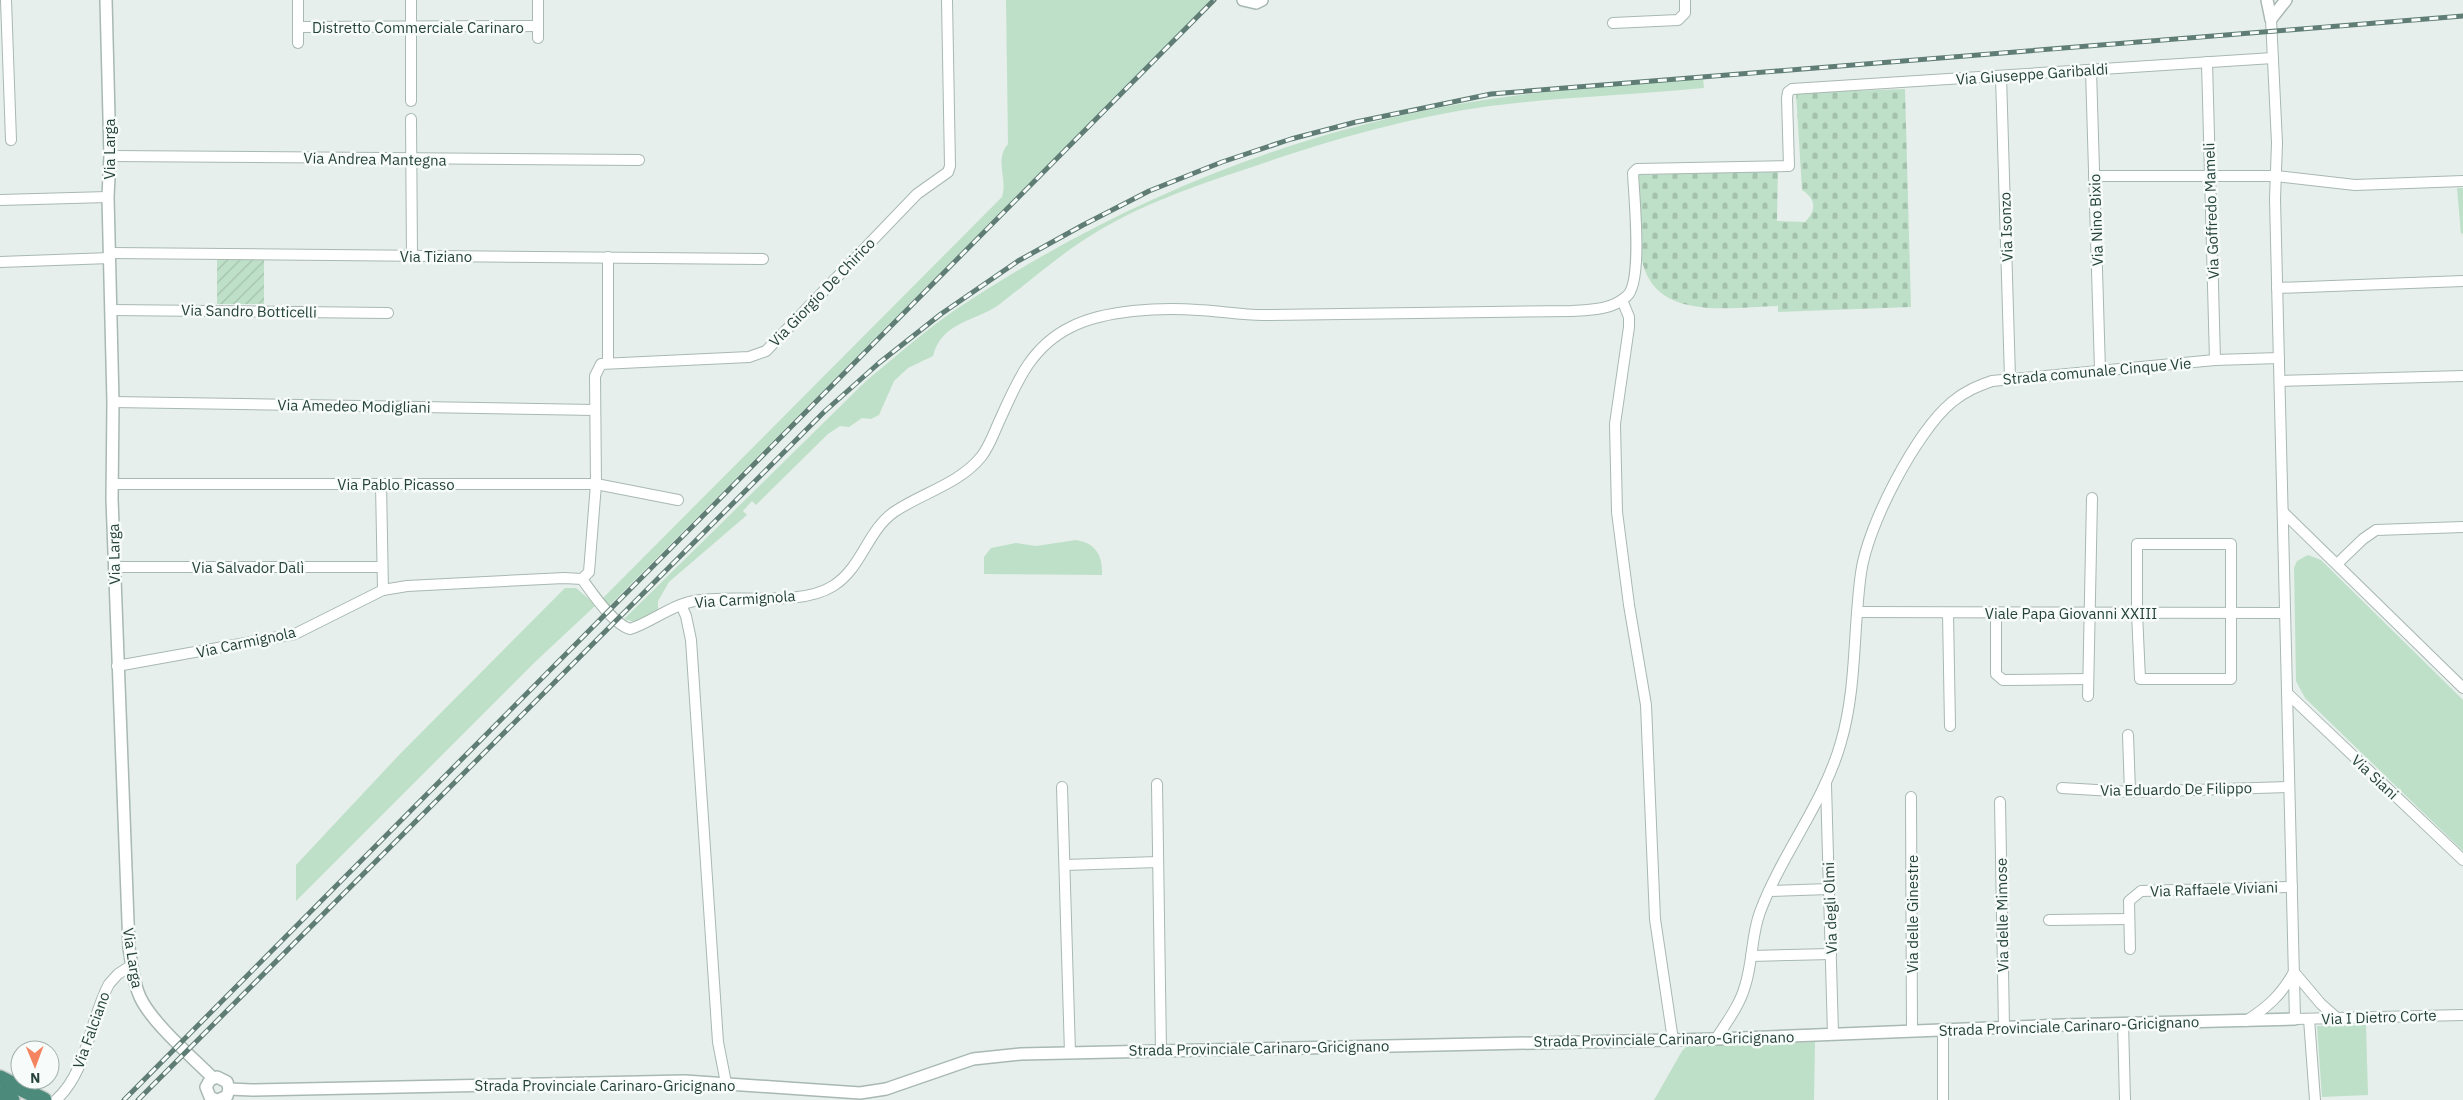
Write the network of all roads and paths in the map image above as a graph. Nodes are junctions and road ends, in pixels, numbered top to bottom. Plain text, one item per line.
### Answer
1 (6, 0) edge
2 (106, 0) edge
3 (298, 0) edge
4 (411, 0) edge
5 (538, 0) edge
6 (947, 0) edge
7 (1243, 0) edge
8 (1262, 0) edge
9 (1685, 0) edge
10 (2267, 0) edge
11 (2286, 0) edge
12 (2271, 19) junction
13 (1613, 22) dead end
14 (538, 26) junction
15 (298, 27) junction
16 (412, 27) junction
17 (538, 38) dead end
18 (298, 43) dead end
19 (2272, 58) junction
20 (2207, 62) junction
21 (2091, 70) junction
22 (2001, 76) junction
23 (411, 101) dead end
24 (411, 119) dead end
25 (11, 140) dead end
26 (110, 156) junction
27 (411, 160) junction
28 (639, 160) dead end
29 (2094, 176) junction
30 (2210, 176) junction
31 (2276, 176) junction
32 (2463, 181) edge
33 (108, 197) junction
34 (0, 200) edge
35 (110, 256) junction
36 (412, 256) junction
37 (608, 257) junction
38 (763, 259) dead end
39 (0, 262) edge
40 (2463, 280) edge
41 (2277, 288) junction
42 (1622, 300) junction
43 (111, 310) junction
44 (388, 313) dead end
45 (2279, 358) junction
46 (2215, 360) junction
47 (608, 363) junction
48 (2100, 370) junction
49 (2463, 376) edge
50 (2010, 378) junction
51 (2280, 382) junction
52 (113, 402) junction
53 (594, 410) junction
54 (112, 484) junction
55 (381, 484) junction
56 (596, 484) junction
57 (2092, 498) dead end
58 (678, 500) dead end
59 (2283, 512) junction
60 (2463, 527) edge
61 (2337, 564) junction
62 (382, 566) junction
63 (114, 567) junction
64 (582, 578) junction
65 (382, 590) junction
66 (680, 605) junction
67 (1858, 612) junction
68 (1948, 612) junction
69 (1996, 613) junction
70 (2090, 613) junction
71 (2137, 613) junction
72 (2230, 613) junction
73 (2286, 613) junction
74 (117, 666) junction
75 (2088, 679) junction
76 (2463, 688) edge
77 (2287, 693) junction
78 (2088, 696) dead end
79 (1950, 726) dead end
80 (2128, 735) dead end
81 (1826, 783) junction
82 (1156, 784) dead end
83 (1062, 787) dead end
84 (2289, 787) junction
85 (2062, 788) dead end
86 (2130, 792) junction
87 (1911, 797) dead end
88 (2000, 802) dead end
89 (2463, 860) edge
90 (1158, 862) junction
91 (1064, 865) junction
92 (2292, 887) junction
93 (1829, 889) junction
94 (1769, 890) junction
95 (2129, 918) junction
96 (2049, 920) dead end
97 (2130, 949) dead end
98 (1831, 954) junction
99 (1751, 956) junction
100 (132, 966) junction
101 (2294, 972) junction
102 (2463, 1015) edge
103 (2309, 1019) junction
104 (2338, 1019) junction
105 (2246, 1020) junction
106 (2295, 1020) junction
107 (2123, 1023) junction
108 (2004, 1027) junction
109 (1943, 1030) junction
110 (1912, 1031) junction
111 (1833, 1034) junction
112 (1716, 1039) junction
113 (1673, 1040) junction
114 (1161, 1050) junction
115 (1070, 1053) junction
116 (0, 1078) edge
117 (213, 1078) junction
118 (726, 1083) junction
119 (229, 1089) junction
120 (0, 1094) edge
121 (38, 1097) edge
122 (212, 1099) edge
123 (12, 1100) edge
124 (56, 1100) edge
125 (1943, 1100) edge
126 (2125, 1100) edge
127 (2315, 1100) edge

1 - 25 street
2 - 26 street, Via Larga
3 - 15 street
4 - 16 street
5 - 14 street
6 - 47 street, Via Giorgio De Chirico
7 - 8 street
9 - 13 street
10 - 12 street
11 - 12 street
12 - 19 street
14 - 16 street, Distretto Commerciale Carinaro
14 - 17 street
15 - 16 street, Distretto Commerciale Carinaro
15 - 18 street
16 - 23 street
19 - 20 street, Via Giuseppe Garibaldi
19 - 31 street
20 - 21 street, Via Giuseppe Garibaldi
20 - 30 street, Via Goffredo Mameli
21 - 22 street, Via Giuseppe Garibaldi
21 - 29 street, Via Nino Bixio
22 - 42 street, Via Giuseppe Garibaldi
22 - 50 street, Via Isonzo
24 - 27 street
26 - 27 street, Via Andrea Mantegna
26 - 33 street, Via Larga
27 - 28 street, Via Andrea Mantegna
27 - 36 street
29 - 30 street
29 - 48 street, Via Nino Bixio
30 - 31 street
30 - 46 street, Via Goffredo Mameli
31 - 32 street
31 - 41 street
33 - 34 street
33 - 35 street, Via Larga
35 - 36 street, Via Tiziano
35 - 39 street, Via Tiziano
35 - 43 street, Via Larga
36 - 37 street, Via Tiziano
37 - 38 street, Via Tiziano
37 - 47 street
40 - 41 street
41 - 45 street
42 - 66 street, Via Carmignola
42 - 113 street
43 - 44 street, Via Sandro Botticelli
43 - 52 street, Via Larga
45 - 46 street, Strada comunale Cinque Vie
45 - 51 street
46 - 48 street, Strada comunale Cinque Vie
47 - 53 street
48 - 50 street, Strada comunale Cinque Vie
49 - 51 street
50 - 67 street, Strada comunale Cinque Vie
51 - 59 street
52 - 53 street, Via Amedeo Modigliani
52 - 54 street, Via Larga
53 - 56 street
54 - 55 street, Via Pablo Picasso
54 - 63 street, Via Larga
55 - 56 street, Via Pablo Picasso
55 - 62 street
56 - 58 street, Via Pablo Picasso
56 - 64 street
57 - 70 street
59 - 61 street
59 - 73 street
60 - 61 street
61 - 76 street
62 - 63 street, Via Salvador Dalì
62 - 65 street
63 - 74 street, Via Larga
64 - 65 street, Via Carmignola
64 - 66 street, Via Carmignola
65 - 74 street, Via Carmignola
66 - 118 street
67 - 68 street, Viale Papa Giovanni XXIII
67 - 81 street, Strada comunale Cinque Vie
68 - 69 street, Viale Papa Giovanni XXIII
68 - 79 street
69 - 70 street, Viale Papa Giovanni XXIII
69 - 75 street
70 - 71 street, Viale Papa Giovanni XXIII
70 - 75 street
71 - 72 street, Viale Papa Giovanni XXIII
71 - 72 street
71 - 72 street
72 - 73 street, Viale Papa Giovanni XXIII
73 - 77 street
74 - 100 street, Via Larga
75 - 78 street
77 - 84 street
77 - 89 street, Via Siani
80 - 86 street
81 - 93 street, Via degli Olmi
81 - 94 street, Strada comunale Cinque Vie
82 - 90 street
83 - 91 street
84 - 86 street, Via Eduardo De Filippo
84 - 92 street
85 - 86 street, Via Eduardo De Filippo
87 - 110 street, Via delle Ginestre
88 - 108 street, Via delle Mimose
90 - 91 street
90 - 114 street
91 - 115 street
92 - 95 street, Via Raffaele Viviani
92 - 101 street
93 - 94 street
93 - 98 street, Via degli Olmi
94 - 99 street, Strada comunale Cinque Vie
95 - 96 street
95 - 97 street, Via Raffaele Viviani
98 - 99 street
98 - 111 street, Via degli Olmi
99 - 112 street, Strada comunale Cinque Vie
100 - 117 street, Via Larga
100 - 124 street, Via Falciano
101 - 104 street
101 - 105 street
101 - 106 street
102 - 104 street, Via I Dietro Corte
103 - 104 street, Via I Dietro Corte
103 - 106 street, Via I Dietro Corte
103 - 127 street
105 - 106 street, Strada Provinciale Carinaro-Gricignano
105 - 107 street, Strada Provinciale Carinaro-Gricignano
107 - 108 street, Strada Provinciale Carinaro-Gricignano
107 - 126 street
108 - 109 street, Strada Provinciale Carinaro-Gricignano
109 - 110 street, Strada Provinciale Carinaro-Gricignano
109 - 125 street
110 - 111 street, Strada Provinciale Carinaro-Gricignano
111 - 112 street, Strada Provinciale Carinaro-Gricignano
112 - 113 street, Strada Provinciale Carinaro-Gricignano
113 - 114 street, Strada Provinciale Carinaro-Gricignano
114 - 115 street, Strada Provinciale Carinaro-Gricignano
115 - 118 street, Strada Provinciale Carinaro-Gricignano
116 - 121 highway
117 - 119 street, Via Larga
117 - 122 street
118 - 119 street, Strada Provinciale Carinaro-Gricignano
119 - 122 street
120 - 123 highway

